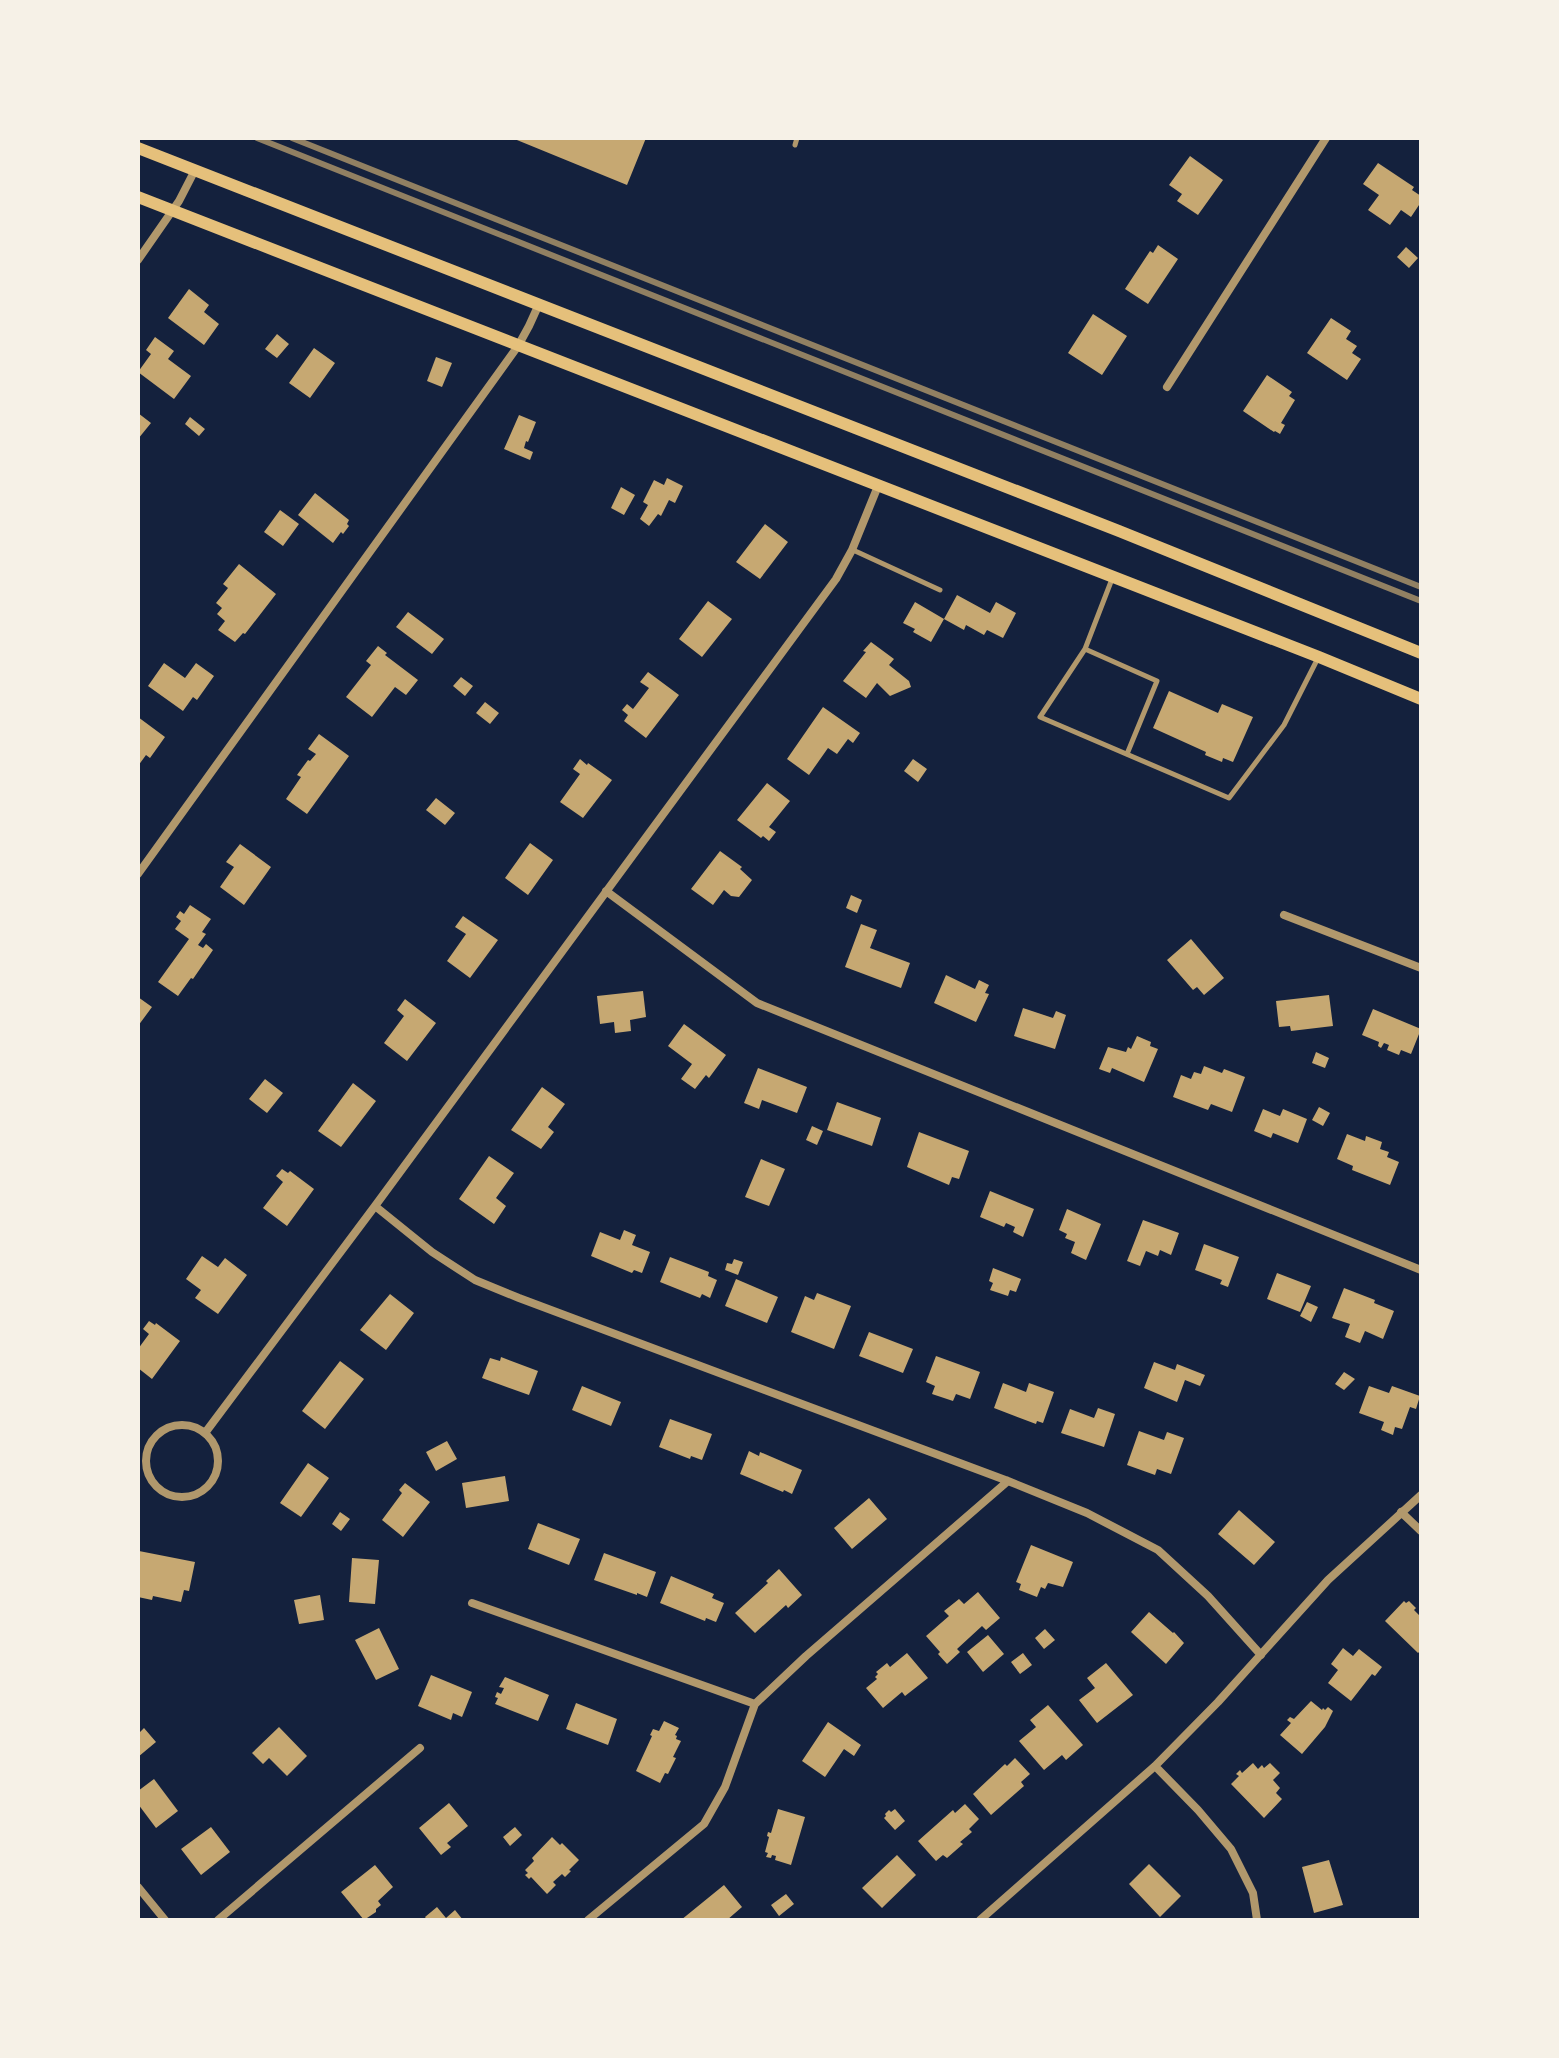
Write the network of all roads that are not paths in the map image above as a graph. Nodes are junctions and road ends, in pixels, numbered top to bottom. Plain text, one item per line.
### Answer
1 (797, 138) edge
2 (1326, 138) edge
3 (795, 145) dead end
4 (138, 148) edge
5 (195, 170) junction
6 (138, 197) edge
7 (172, 210) junction
8 (138, 260) edge
9 (539, 304) junction
10 (518, 346) junction
11 (1167, 387) dead end
12 (878, 486) junction
13 (852, 550) junction
14 (1113, 578) junction
15 (940, 590) dead end
16 (1085, 649) junction
17 (1421, 653) edge
18 (1319, 657) junction
19 (1421, 699) edge
20 (1127, 754) junction
21 (138, 874) edge
22 (606, 891) junction
23 (1284, 915) dead end
24 (1421, 968) edge
25 (375, 1206) junction
26 (1421, 1270) edge
27 (205, 1433) junction
28 (1008, 1481) junction
29 (1421, 1495) edge
30 (1401, 1512) junction
31 (1421, 1531) edge
32 (472, 1603) dead end
33 (1261, 1655) junction
34 (755, 1704) junction
35 (420, 1748) dead end
36 (1155, 1766) junction
37 (138, 1887) edge
38 (165, 1920) edge
39 (218, 1920) edge
40 (588, 1920) edge
41 (980, 1920) edge
42 (1257, 1920) edge

1 - 3 lane
2 - 11 street
4 - 5 main road
5 - 7 street
5 - 9 main road
6 - 7 main road
7 - 8 street
7 - 10 main road
9 - 10 street
9 - 17 main road
10 - 12 main road
10 - 21 street
12 - 13 street
12 - 14 main road
13 - 15 lane
13 - 22 street
14 - 16 lane
14 - 18 main road
16 - 20 lane
16 - 20 lane
18 - 19 main road
18 - 20 lane
22 - 25 street
22 - 26 street
23 - 24 street
25 - 27 street
25 - 28 street
27 - 27 street
28 - 33 street
28 - 34 street
29 - 30 street
30 - 31 street
30 - 33 street
32 - 34 street
33 - 36 street
34 - 40 street
35 - 39 street
36 - 41 street
36 - 42 street
37 - 38 street

